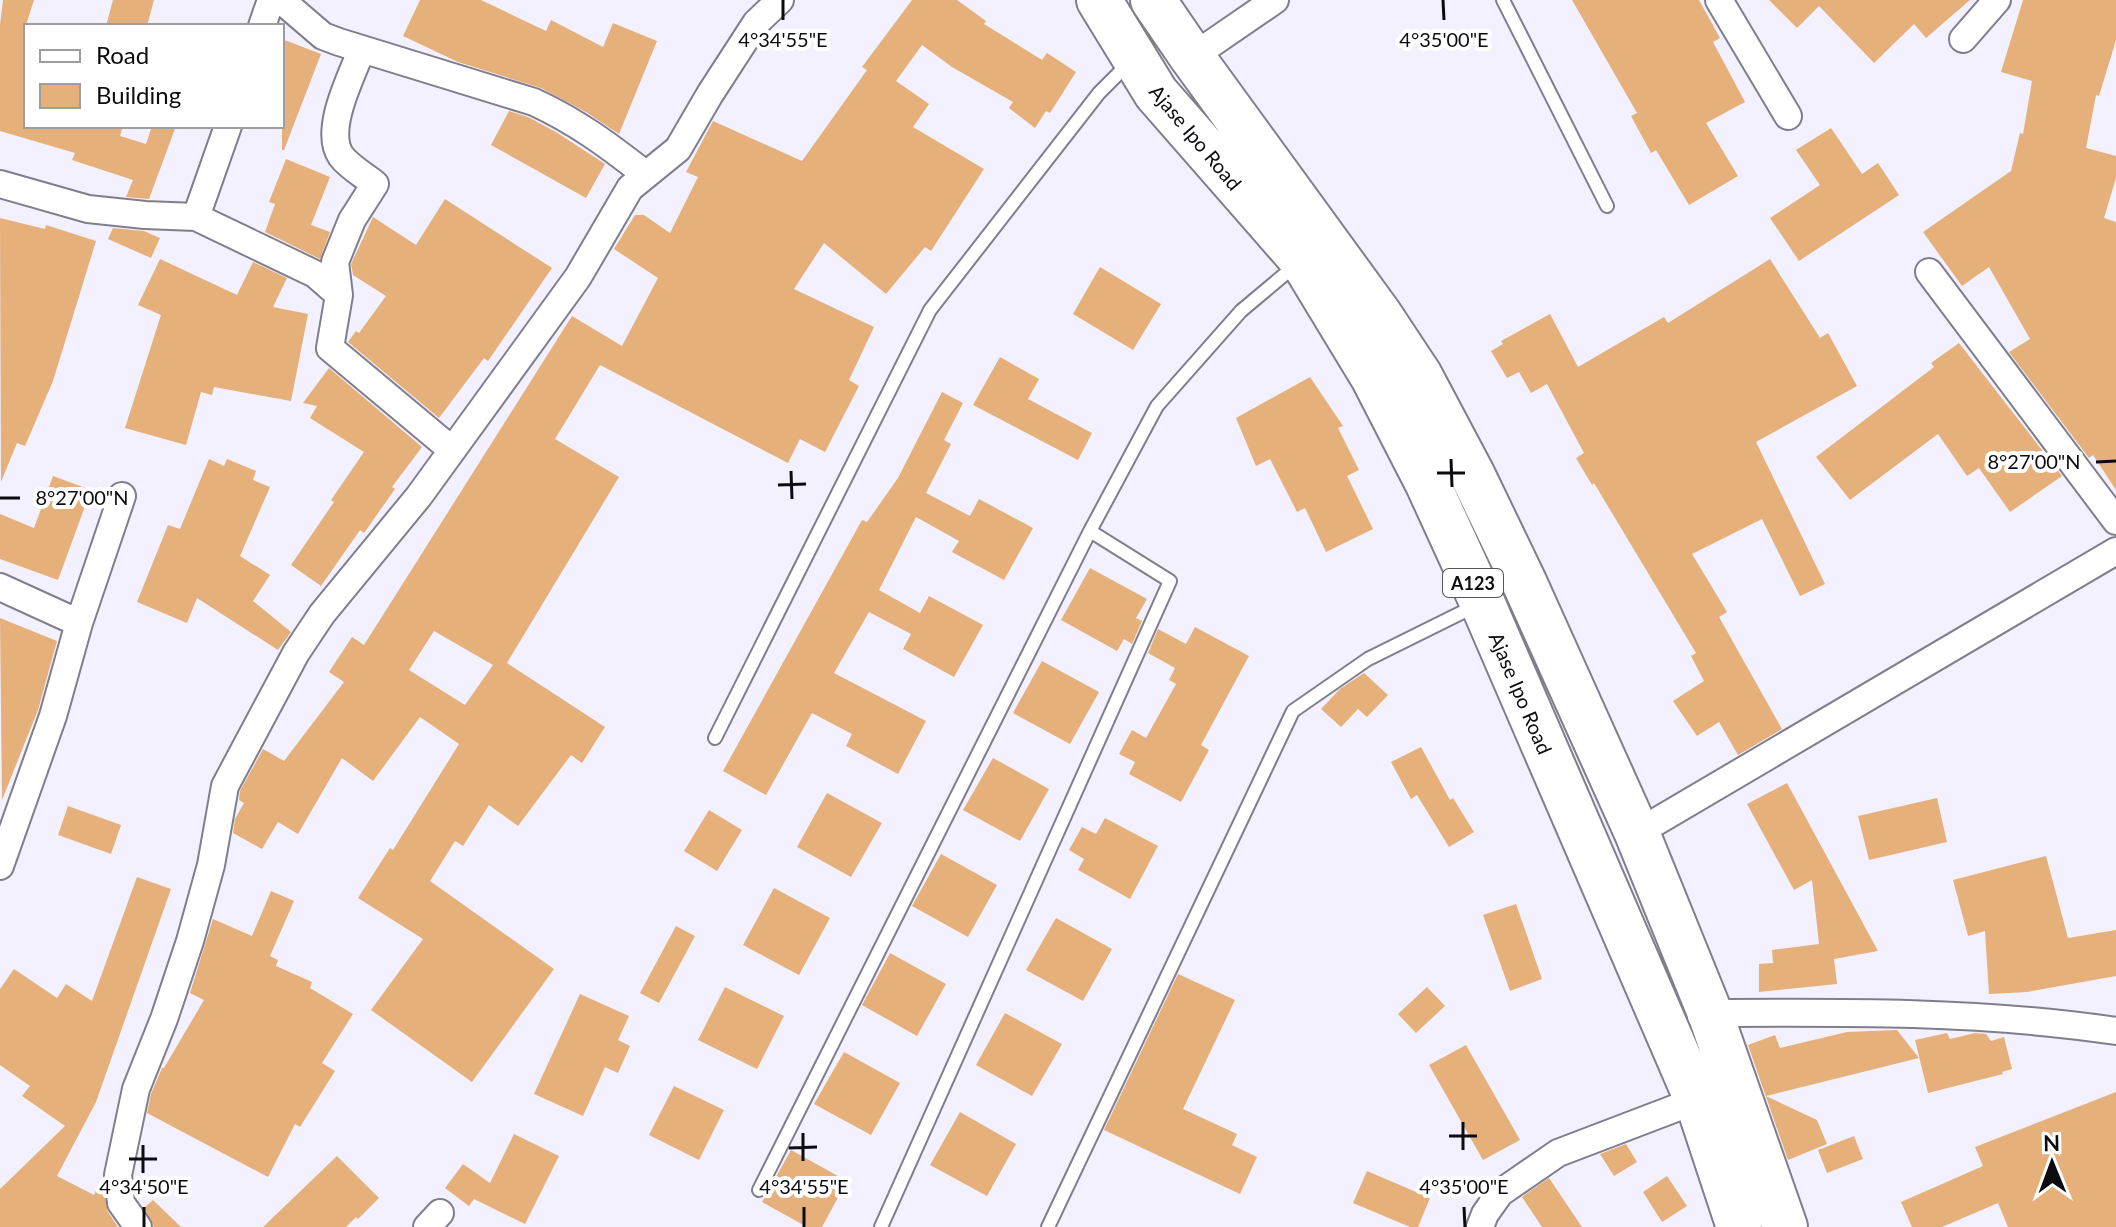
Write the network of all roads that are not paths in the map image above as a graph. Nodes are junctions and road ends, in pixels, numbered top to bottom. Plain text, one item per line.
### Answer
1 (271, 0) edge
2 (281, 0) edge
3 (780, 0) edge
4 (1099, 0) edge
5 (1153, 0) edge
6 (1275, 0) edge
7 (1503, 0) edge
8 (1719, 0) edge
9 (1997, 0) edge
10 (263, 24) edge
11 (1963, 39) dead end
12 (362, 49) junction
13 (1192, 57) junction
14 (1134, 58) junction
15 (1788, 116) dead end
16 (227, 128) edge
17 (645, 174) junction
18 (0, 184) edge
19 (1607, 206) dead end
20 (196, 217) junction
21 (1302, 260) junction
22 (1929, 272) dead end
23 (339, 295) junction
24 (452, 450) junction
25 (122, 496) dead end
26 (2116, 521) edge
27 (1090, 531) junction
28 (2116, 551) edge
29 (0, 587) edge
30 (1482, 602) junction
31 (79, 623) junction
32 (715, 738) dead end
33 (1637, 833) junction
34 (0, 866) edge
35 (1710, 1013) junction
36 (1666, 1029) junction
37 (2116, 1031) edge
38 (1697, 1100) junction
39 (759, 1190) dead end
40 (138, 1227) edge
41 (881, 1227) edge
42 (1048, 1227) edge
43 (1480, 1227) edge
44 (1739, 1227) edge
45 (1785, 1227) edge

1 - 10 street
2 - 12 street
3 - 17 street
4 - 14 highway, Ajase Ipo Road / A123
5 - 13 highway, Ajase Ipo Road / A123
6 - 13 street
7 - 19 lane
8 - 15 street
9 - 11 street
12 - 17 street
12 - 23 street
13 - 33 highway, Ajase Ipo Road / A123
14 - 21 highway, Ajase Ipo Road / A123
14 - 32 lane
16 - 20 street
17 - 24 street
18 - 20 street
20 - 23 street
21 - 27 lane
21 - 30 highway, Ajase Ipo Road / A123
22 - 26 street
23 - 24 street
24 - 40 street
25 - 31 street
27 - 39 lane
27 - 41 lane
28 - 33 street
29 - 31 street
30 - 36 highway, Ajase Ipo Road / A123
30 - 42 lane
31 - 34 street
33 - 35 highway, Ajase Ipo Road / A123
35 - 36 street
35 - 37 street
35 - 45 highway, Ajase Ipo Road / A123
36 - 38 highway, Ajase Ipo Road / A123
38 - 43 street
38 - 44 highway, Ajase Ipo Road / A123

